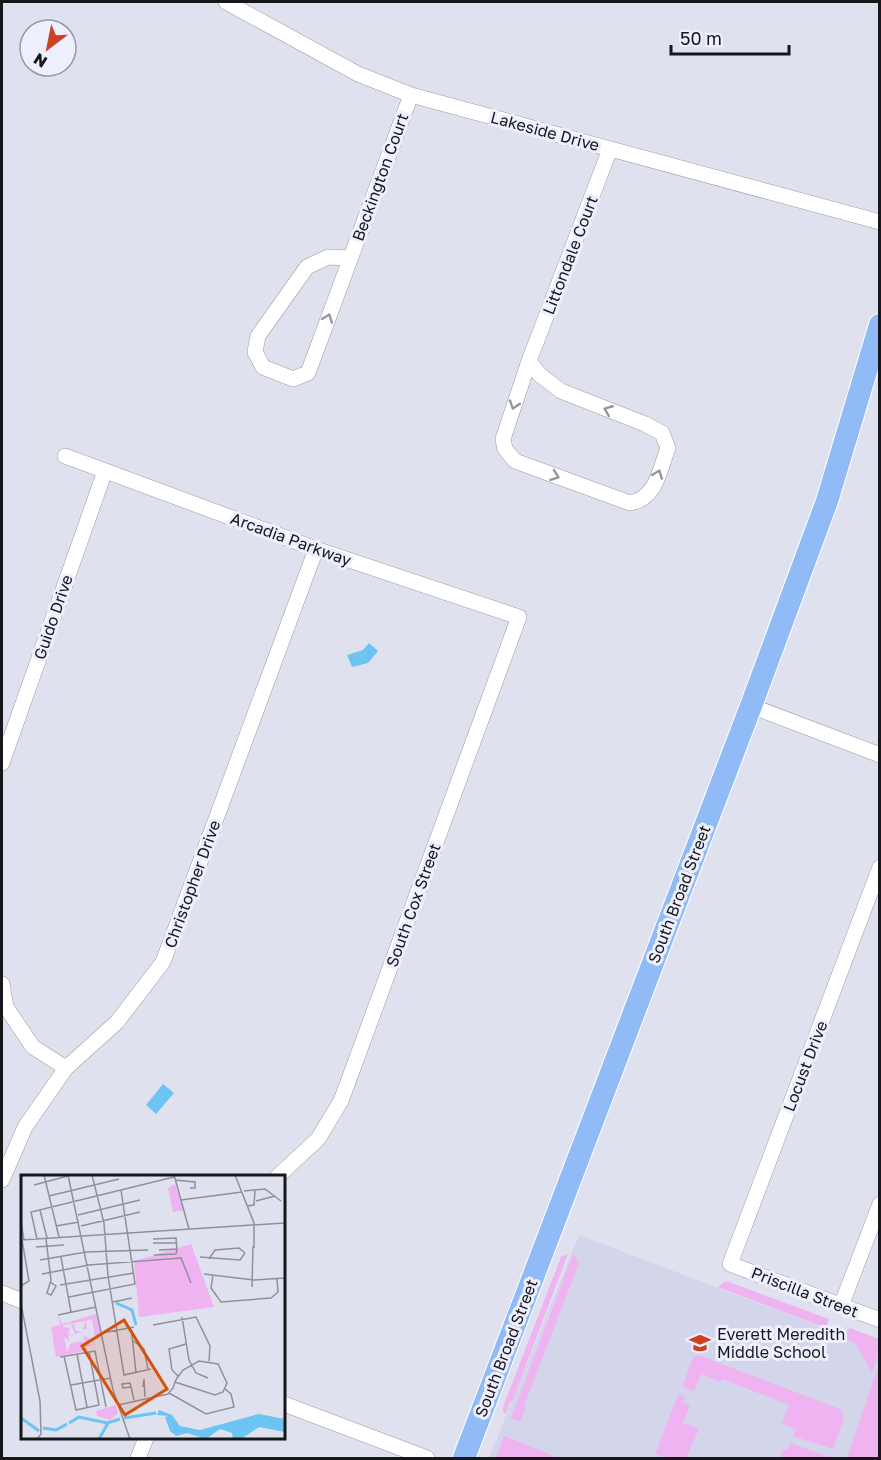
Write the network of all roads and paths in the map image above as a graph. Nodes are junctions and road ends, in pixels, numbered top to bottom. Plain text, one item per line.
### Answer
1 (226, 2) edge
2 (411, 95) junction
3 (610, 149) junction
4 (879, 222) edge
5 (350, 258) junction
6 (879, 325) edge
7 (529, 361) junction
8 (65, 456) dead end
9 (105, 471) junction
10 (316, 549) junction
11 (519, 617) joint
12 (751, 706) junction
13 (879, 754) edge
14 (2, 763) edge
15 (879, 867) edge
16 (2, 984) edge
17 (66, 1068) junction
18 (279, 1175) edge
19 (2, 1180) edge
20 (879, 1204) edge
21 (730, 1264) joint
22 (2, 1293) edge
23 (21, 1301) edge
24 (841, 1306) junction
25 (879, 1320) edge
26 (285, 1404) edge
27 (145, 1439) edge
28 (138, 1458) edge
29 (427, 1458) edge
30 (464, 1458) edge

1 - 2 street, Lakeside Drive
2 - 3 street, Lakeside Drive
2 - 5 street, Beckington Court
3 - 4 street, Lakeside Drive
3 - 7 street, Littondale Court
5 -> 5 street, Beckington Court
6 - 12 main road, South Broad Street
7 -> 7 street, Littondale Court
8 - 9 street, Arcadia Parkway
9 - 10 street, Arcadia Parkway
9 - 14 street, Guido Drive
10 - 11 street, Arcadia Parkway
10 - 17 street, Christopher Drive
11 - 18 street, South Cox Street
12 - 13 street
12 - 30 main road, South Broad Street
15 - 21 street, Locust Drive
16 - 17 street
17 - 19 street, Christopher Drive
20 - 24 street
21 - 24 street, Priscilla Street
22 - 23 street
24 - 25 street, Priscilla Street
26 - 29 street
27 - 28 street

